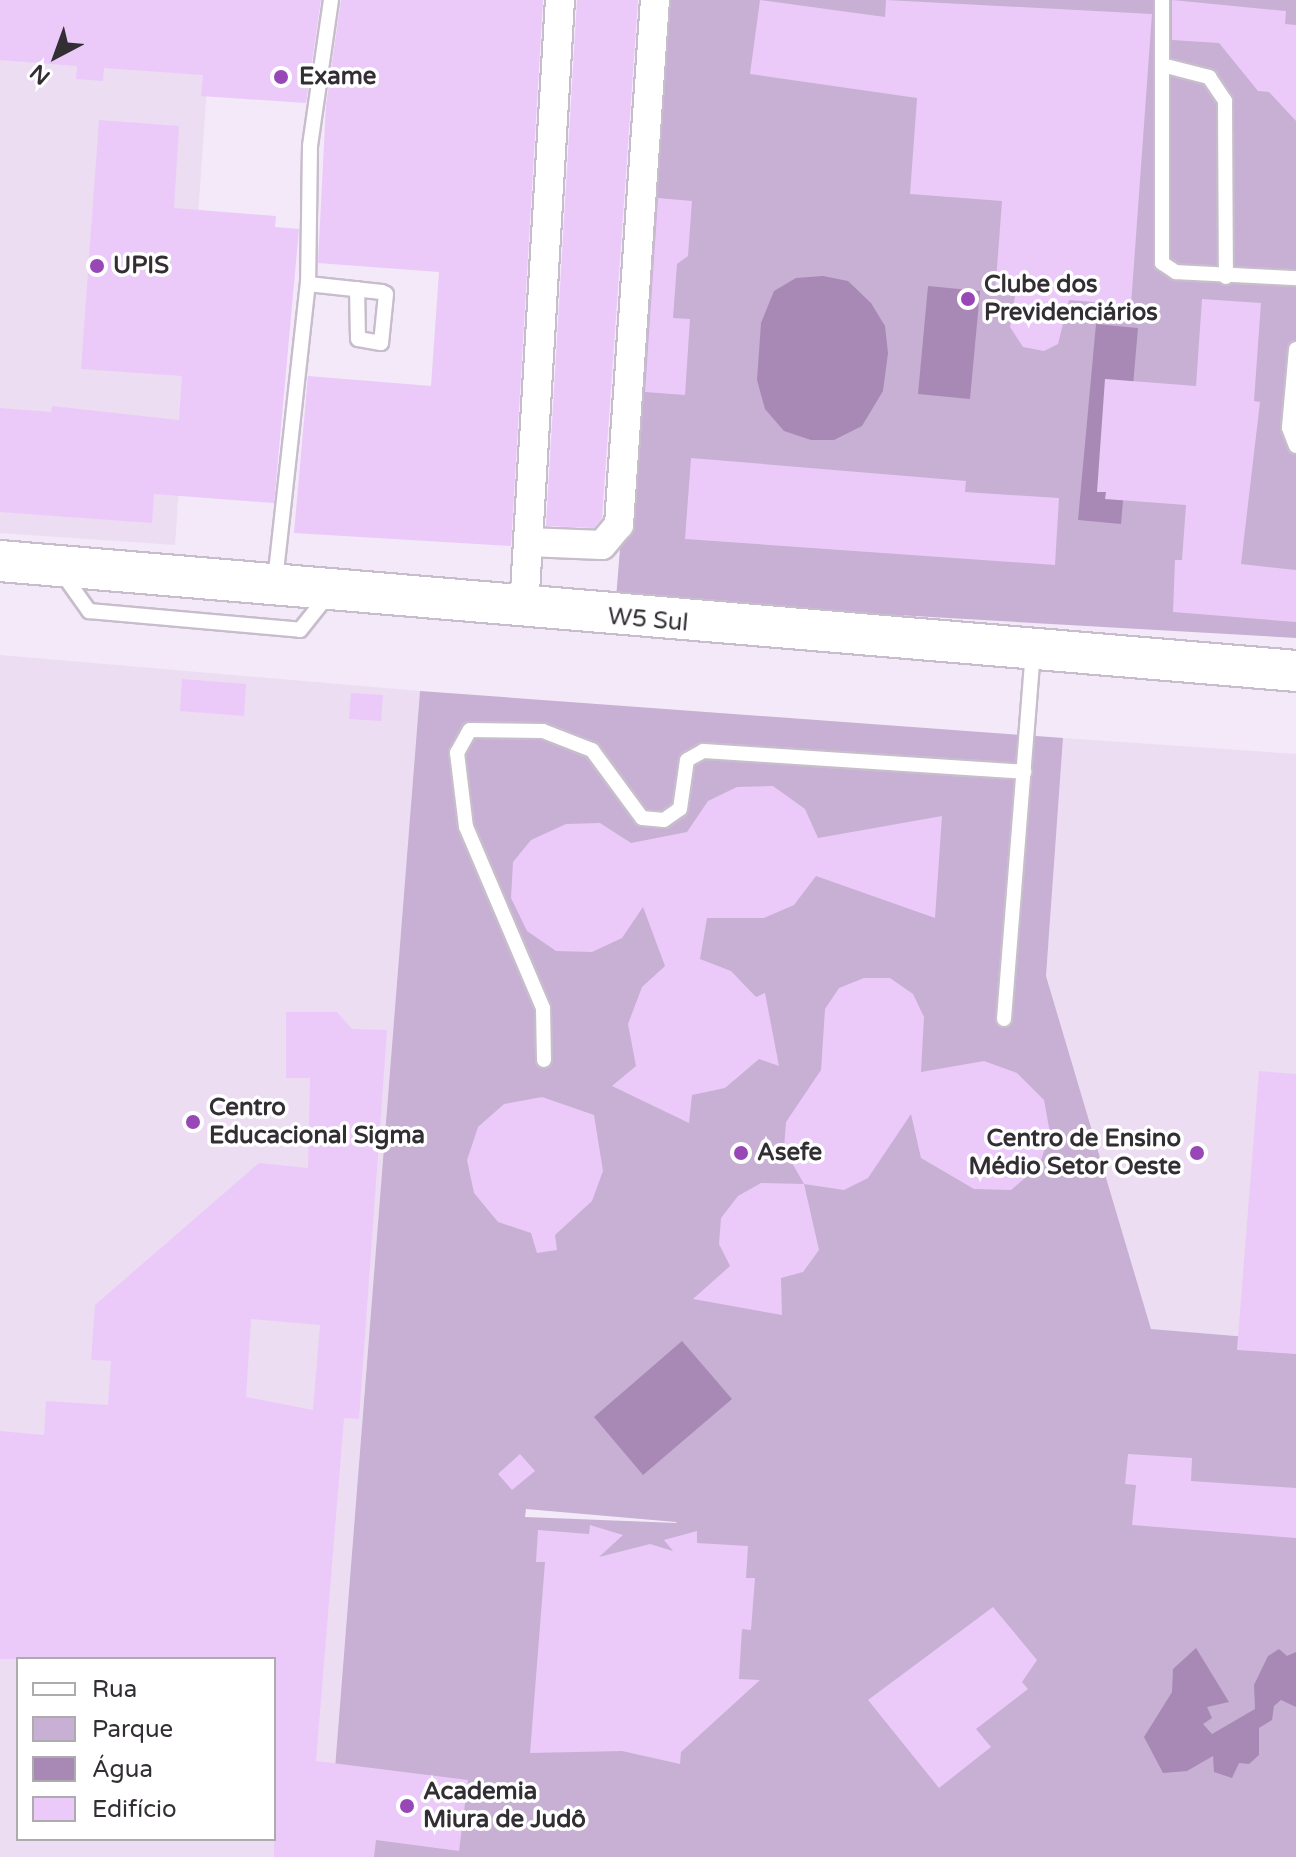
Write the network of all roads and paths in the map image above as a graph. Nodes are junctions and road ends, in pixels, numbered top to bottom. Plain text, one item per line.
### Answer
1 (331, 0) edge
2 (560, 0) edge
3 (655, 0) edge
4 (1162, 0) edge
5 (1162, 65) junction
6 (1226, 277) junction
7 (1296, 278) edge
8 (308, 284) junction
9 (357, 289) dead end
10 (1296, 349) edge
11 (1296, 446) edge
12 (528, 542) junction
13 (0, 561) edge
14 (57, 566) junction
15 (275, 586) junction
16 (331, 591) junction
17 (524, 609) junction
18 (1033, 652) junction
19 (1293, 665) edge
20 (1024, 772) junction
21 (1004, 1019) dead end
22 (544, 1060) dead end

1 - 8 lane
2 - 12 street
3 - 12 street
4 - 5 lane
5 - 6 lane
5 - 6 lane
6 - 7 lane
8 - 9 lane
8 - 15 lane
10 - 11 lane
12 - 17 street
13 - 14 main road, W5 Sul
14 - 15 main road, W5 Sul
14 - 16 lane
15 - 16 main road, W5 Sul
16 - 17 main road, W5 Sul
17 - 18 main road, W5 Sul
18 - 19 main road, W5 Sul
18 - 20 lane
20 - 21 lane
20 - 22 lane

